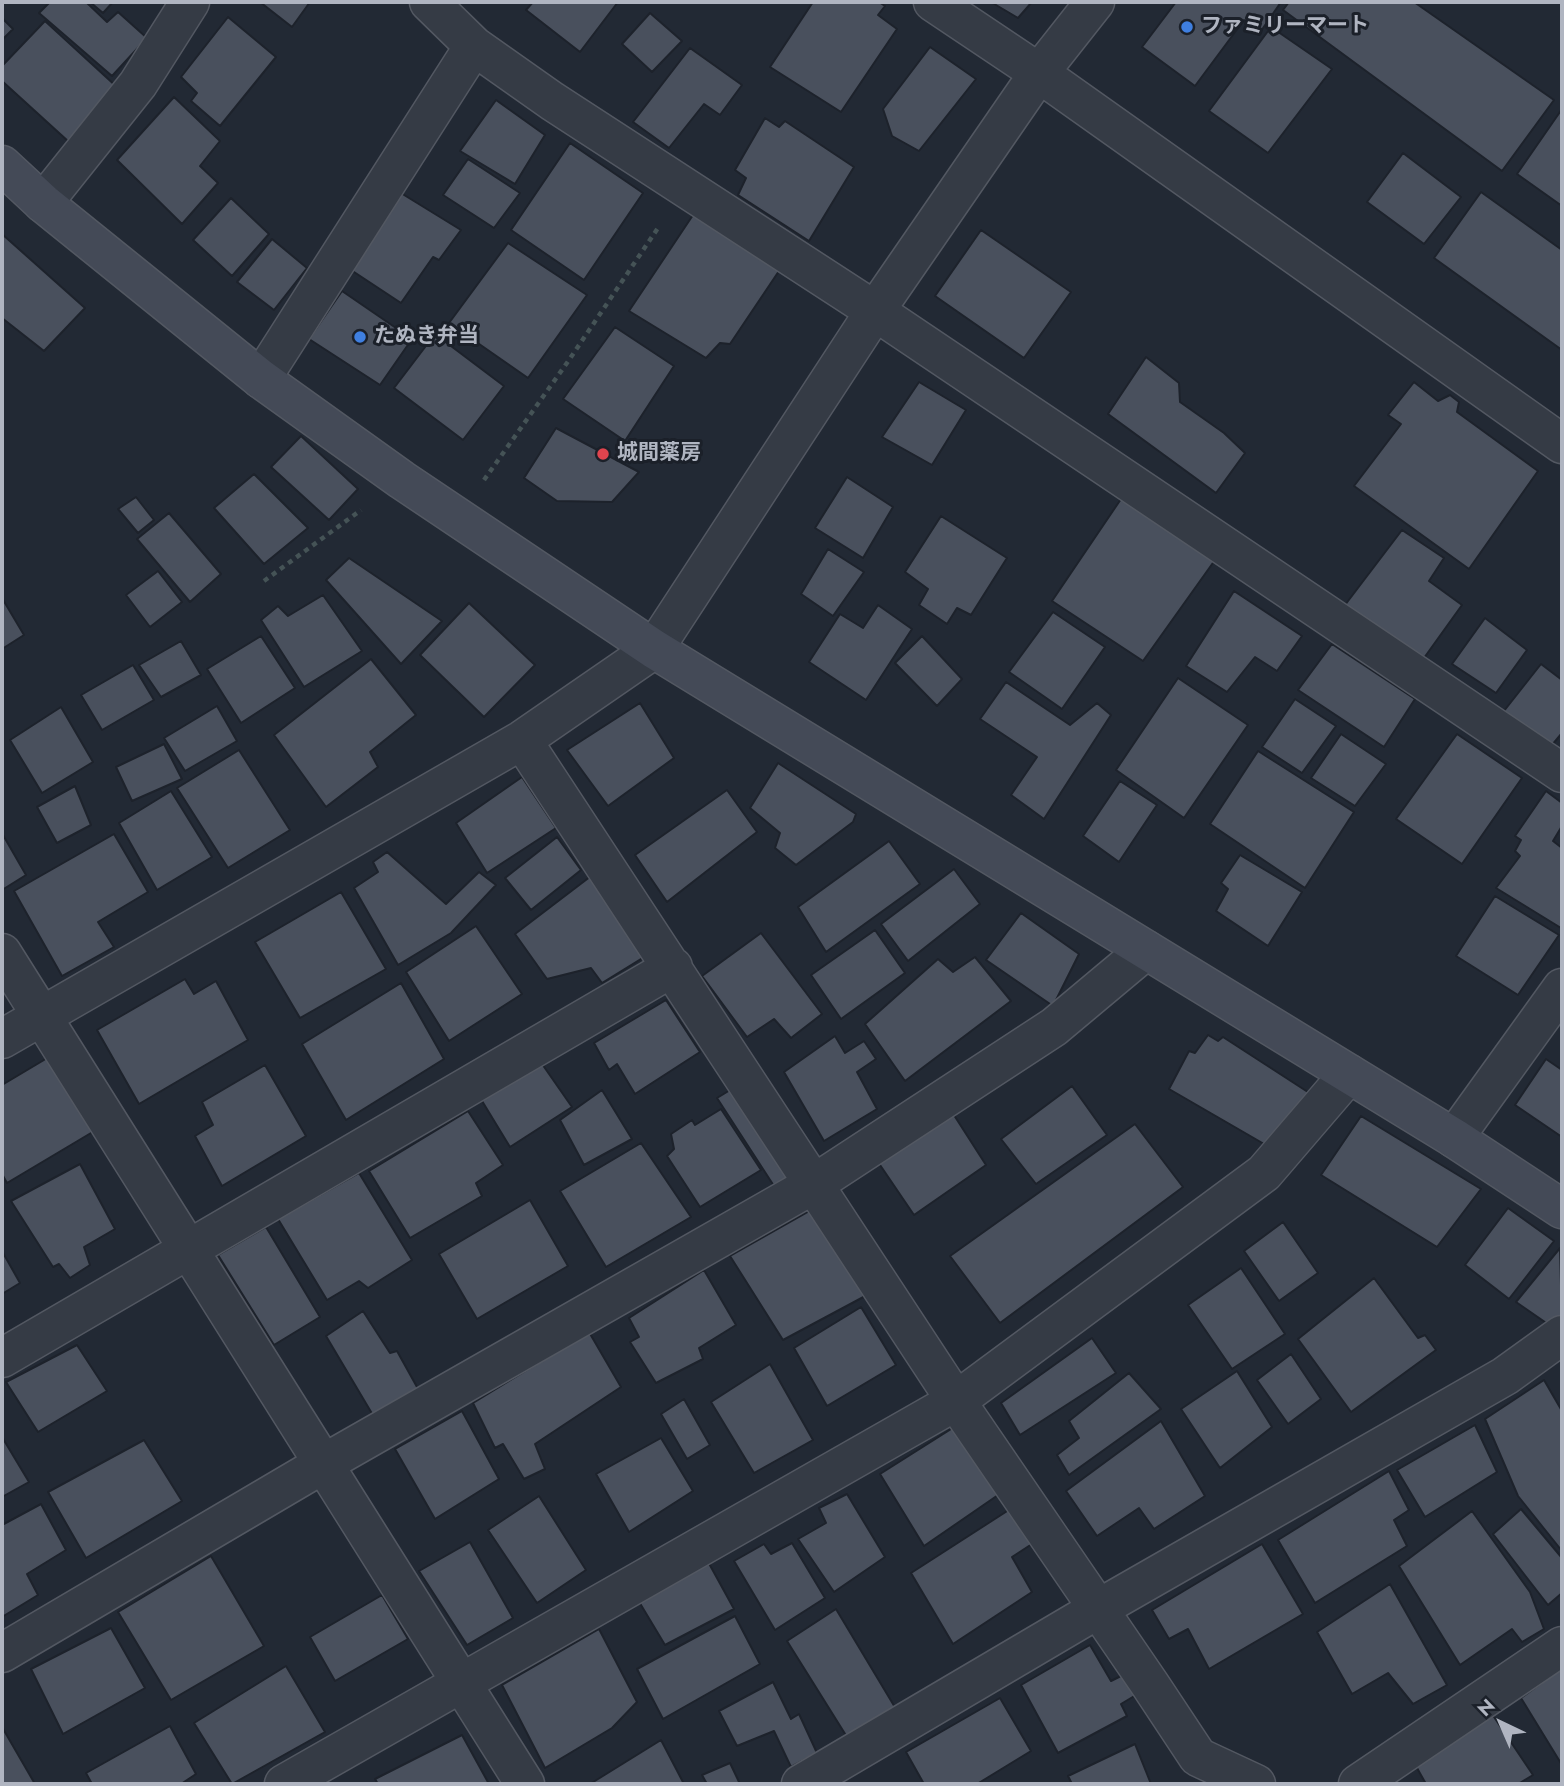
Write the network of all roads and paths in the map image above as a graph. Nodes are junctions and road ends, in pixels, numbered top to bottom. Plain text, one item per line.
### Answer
1 (190, 2) edge
2 (429, 2) edge
3 (933, 2) edge
4 (1095, 2) edge
5 (474, 46) junction
6 (1039, 73) junction
7 (2, 165) edge
8 (683, 189) junction
9 (43, 203) junction
10 (875, 311) junction
11 (261, 379) junction
12 (1562, 444) edge
13 (401, 480) junction
14 (477, 489) dead end
15 (264, 581) dead end
16 (654, 649) junction
17 (522, 740) junction
18 (1562, 773) edge
19 (1146, 950) junction
20 (2, 953) edge
21 (673, 967) junction
22 (1562, 988) edge
23 (42, 1016) junction
24 (2, 1040) edge
25 (1349, 1074) junction
26 (1454, 1138) junction
27 (814, 1184) junction
28 (1562, 1209) edge
29 (190, 1249) junction
30 (1562, 1335) edge
31 (2, 1358) edge
32 (956, 1401) junction
33 (323, 1464) junction
34 (1098, 1609) junction
35 (1562, 1646) edge
36 (2, 1653) edge
37 (458, 1683) junction
38 (284, 1784) edge
39 (525, 1784) edge
40 (801, 1784) edge
41 (1255, 1784) edge
42 (1358, 1784) edge

1 - 9 street
2 - 5 street
3 - 6 street
4 - 6 street
5 - 8 street
5 - 11 street
6 - 10 street
6 - 12 street
7 - 9 street
8 - 10 street
8 - 14 path
9 - 11 street
10 - 16 street
10 - 18 street
11 - 13 street
13 - 15 path
13 - 16 street
16 - 17 street
16 - 19 street
17 - 21 street
17 - 23 street
19 - 25 street
19 - 27 street
20 - 23 street
21 - 27 street
21 - 29 street
22 - 26 street
23 - 24 street
23 - 29 street
25 - 26 street
25 - 32 street
26 - 28 street
27 - 32 street
27 - 33 street
29 - 31 street
29 - 33 street
30 - 34 street
32 - 34 street
32 - 37 street
33 - 36 street
33 - 37 street
34 - 40 street
34 - 41 street
35 - 42 street
37 - 38 street
37 - 39 street

